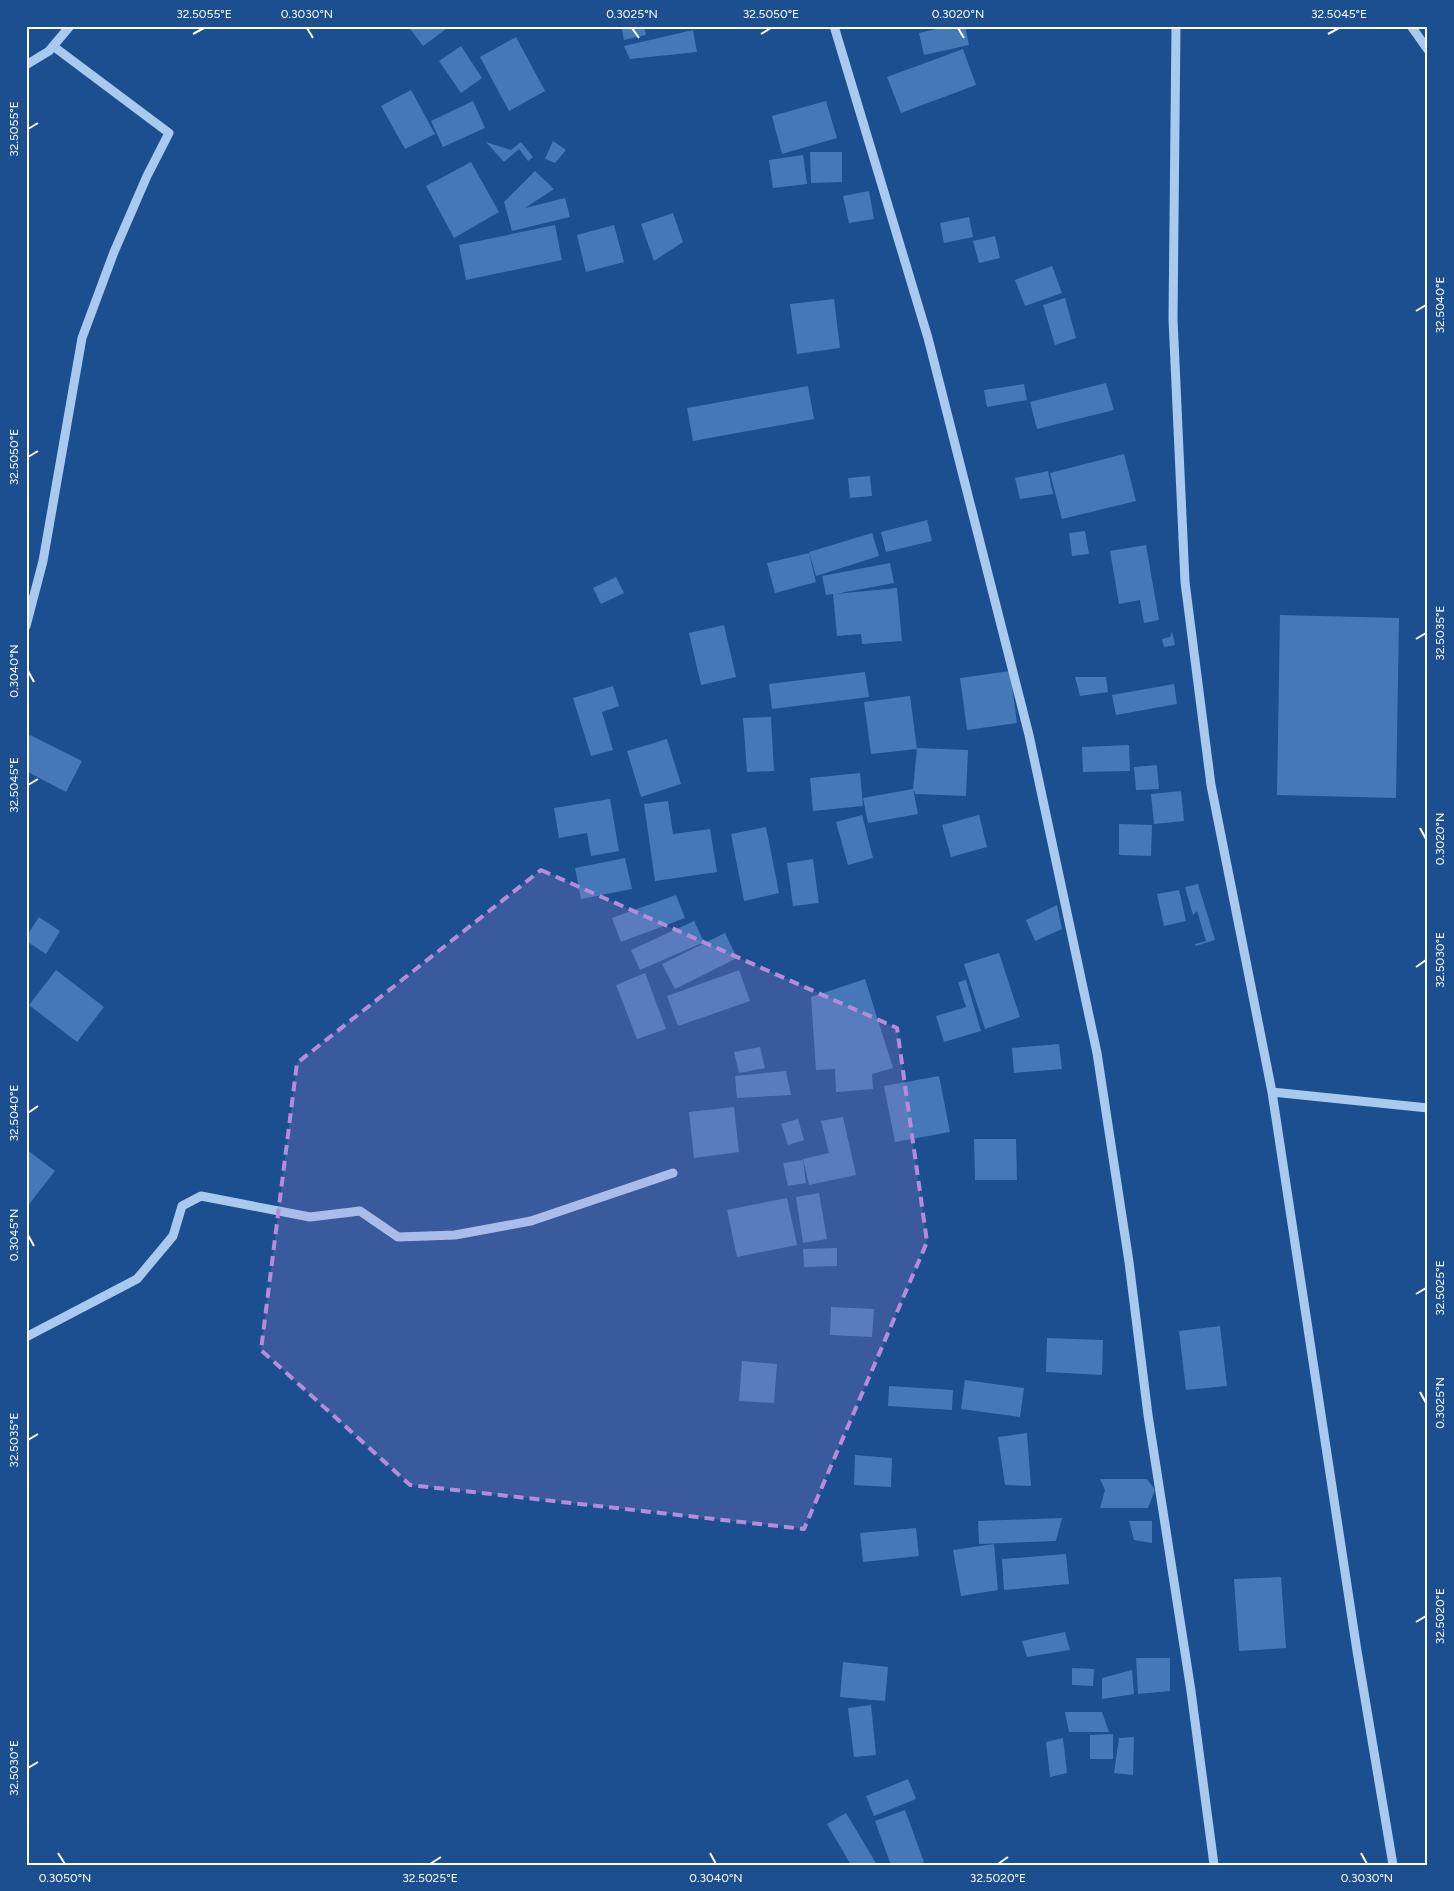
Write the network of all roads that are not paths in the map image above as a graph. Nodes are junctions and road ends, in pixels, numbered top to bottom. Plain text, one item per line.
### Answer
1 (70, 26) edge
2 (834, 26) edge
3 (1176, 26) edge
4 (1411, 26) edge
5 (53, 46) junction
6 (1428, 50) edge
7 (26, 65) edge
8 (26, 626) edge
9 (1272, 1092) junction
10 (1428, 1108) edge
11 (672, 1173) dead end
12 (26, 1337) edge
13 (1214, 1865) edge
14 (1393, 1865) edge

1 - 5 street
2 - 13 street
3 - 9 street
4 - 6 street
5 - 7 street
5 - 8 street
9 - 10 street
9 - 14 street
11 - 12 street

